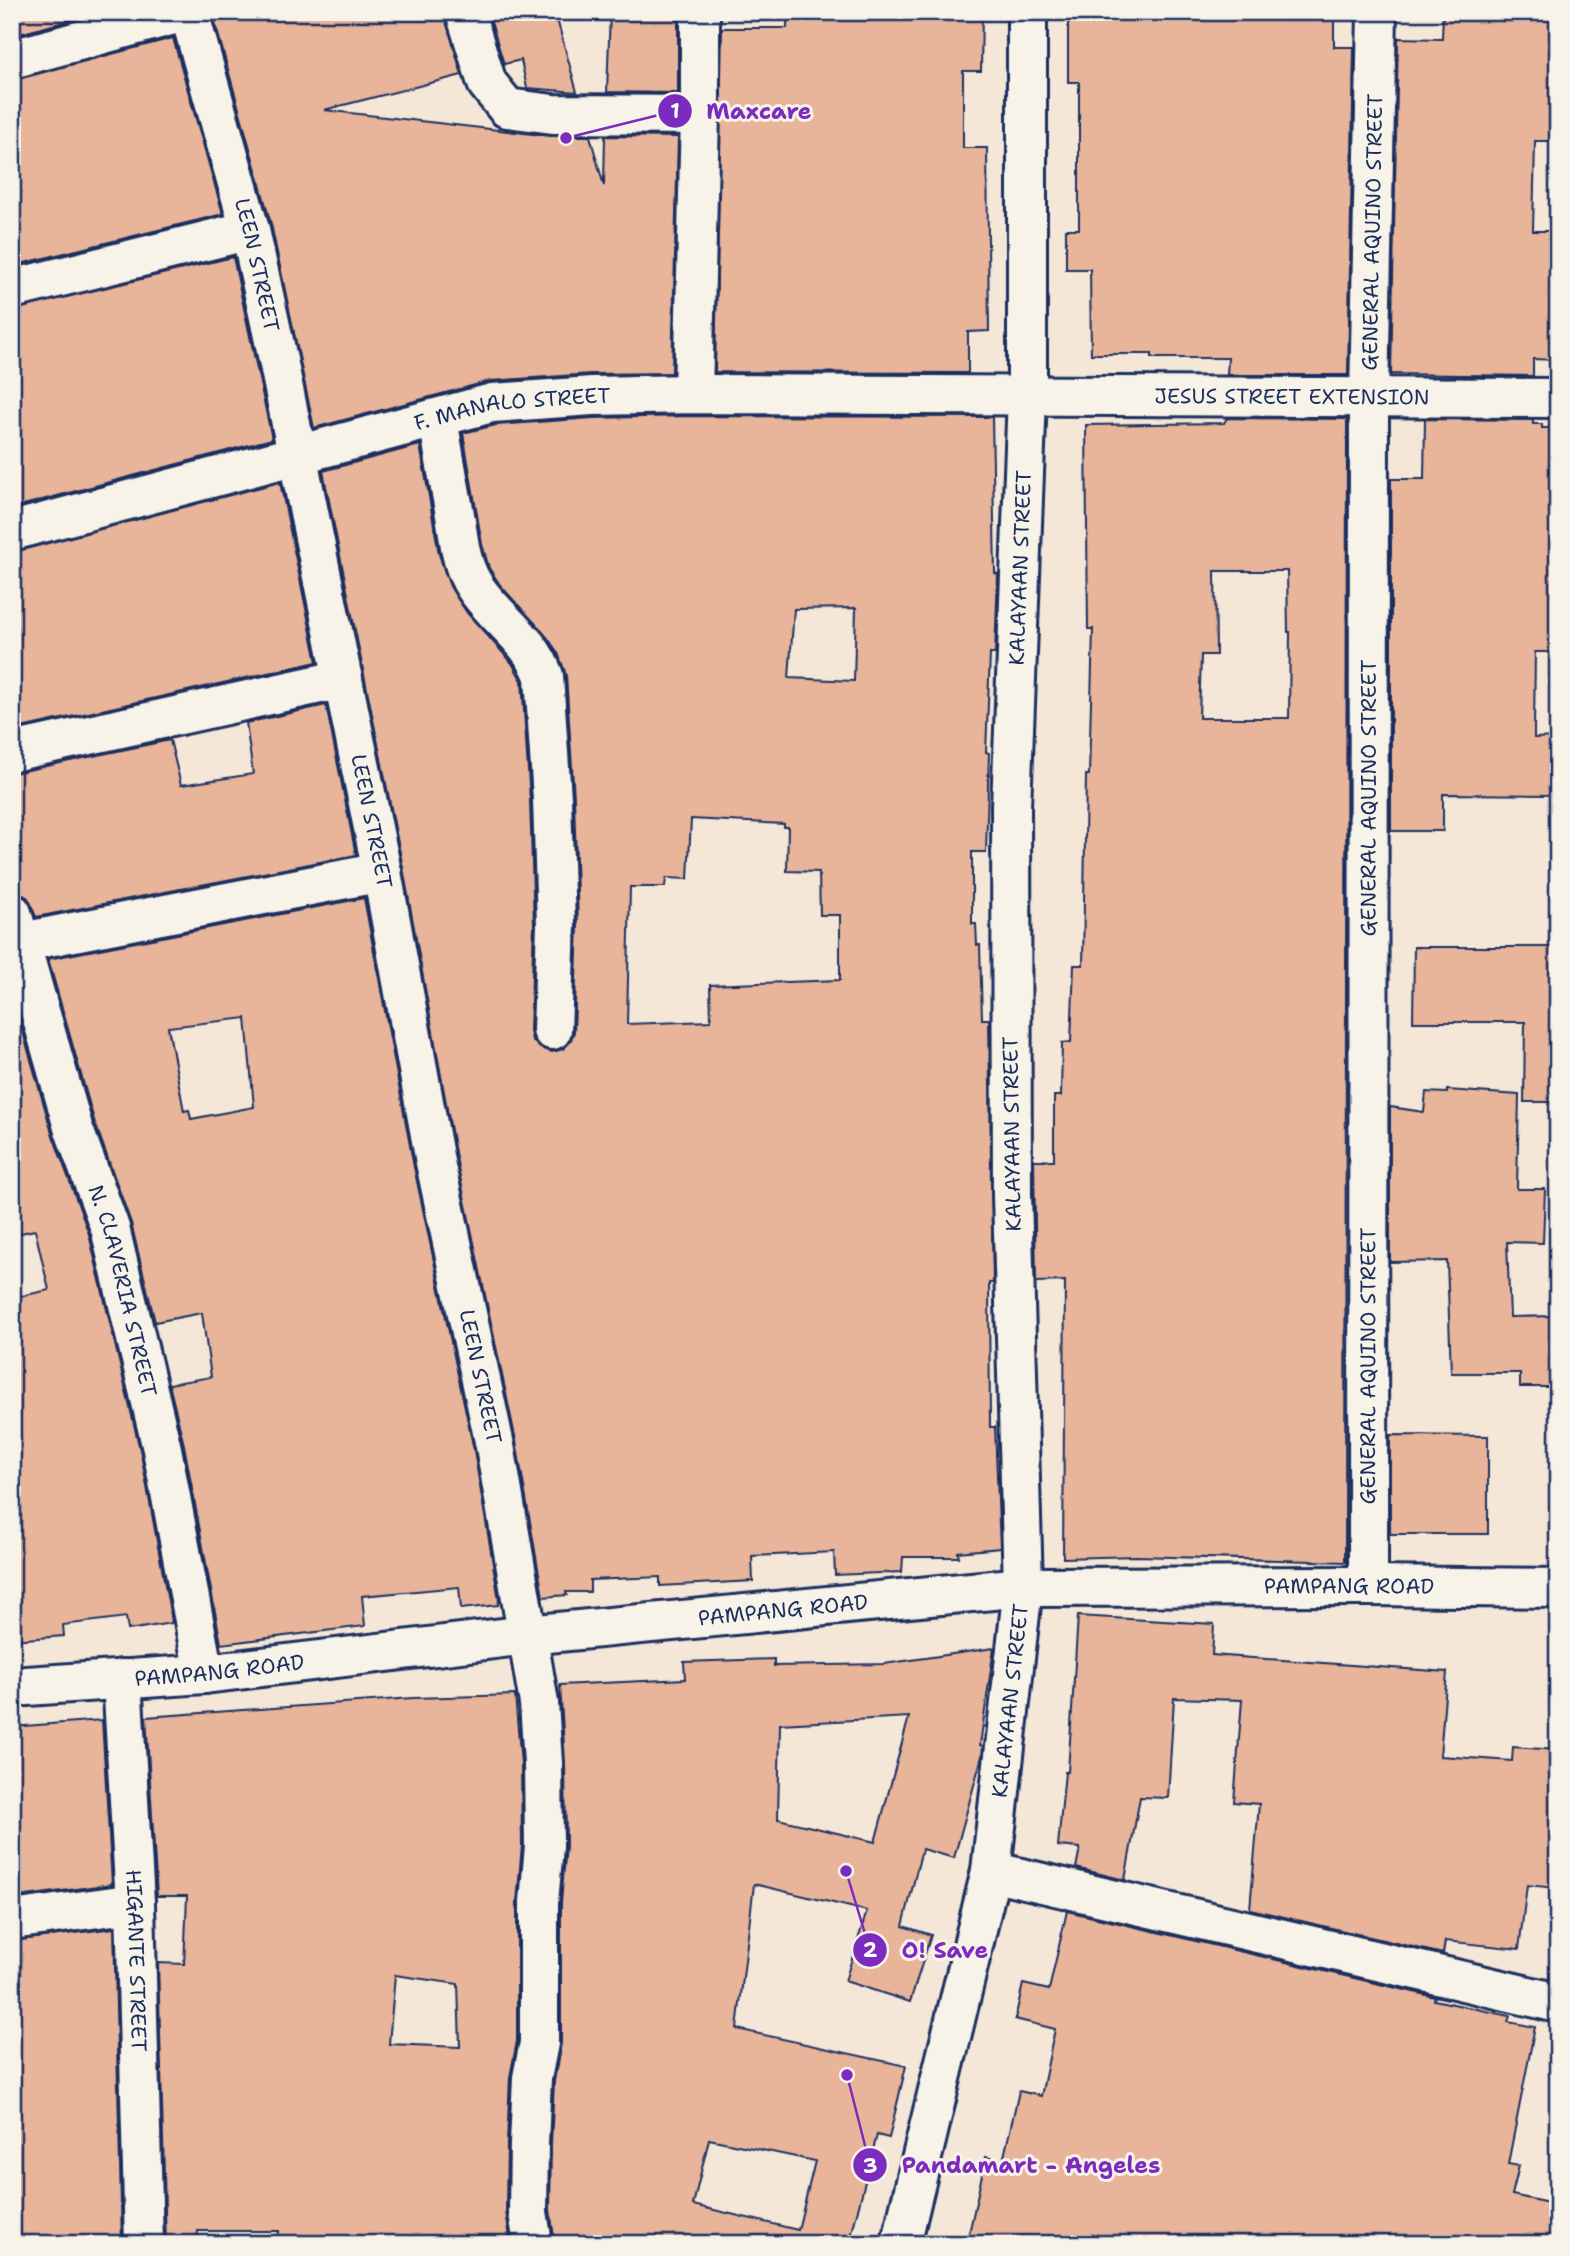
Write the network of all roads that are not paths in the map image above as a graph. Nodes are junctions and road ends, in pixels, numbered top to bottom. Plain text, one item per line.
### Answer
1 (187, 12) edge
2 (465, 12) edge
3 (700, 12) edge
4 (1027, 12) edge
5 (1377, 12) edge
6 (12, 59) edge
7 (700, 115) junction
8 (250, 230) junction
9 (12, 289) edge
10 (693, 394) junction
11 (1027, 396) junction
12 (1369, 397) junction
13 (1558, 398) edge
14 (438, 418) junction
15 (298, 456) junction
16 (12, 531) edge
17 (343, 679) junction
18 (12, 752) edge
19 (382, 872) junction
20 (17, 927) edge
21 (552, 1030) dead end
22 (1368, 1586) junction
23 (1023, 1587) junction
24 (1558, 1588) edge
25 (527, 1636) junction
26 (204, 1674) junction
27 (122, 1679) junction
28 (12, 1687) edge
29 (991, 1871) junction
30 (135, 1903) junction
31 (12, 1920) edge
32 (1558, 2003) edge
33 (144, 2244) edge
34 (533, 2244) edge
35 (901, 2244) edge

1 - 6 street
1 - 8 street, LEEN STREET
2 - 7 street
3 - 7 street
4 - 11 street, KALAYAAN STREET
5 - 12 street, GENERAL AQUINO STREET
7 - 10 street
8 - 9 street
8 - 15 street, LEEN STREET
10 - 11 street, F. MANALO STREET
10 - 14 street, F. MANALO STREET
11 - 12 street, JESUS STREET EXTENSION
11 - 23 street, KALAYAAN STREET
12 - 13 street, JESUS STREET EXTENSION
12 - 22 street, GENERAL AQUINO STREET
14 - 15 street, F. MANALO STREET
14 - 21 street
15 - 16 street, F. MANALO STREET
15 - 17 street, LEEN STREET
17 - 18 street
17 - 19 street, LEEN STREET
19 - 20 street
19 - 25 street, LEEN STREET
20 - 26 street, N. CLAVERIA STREET
22 - 23 street, PAMPANG ROAD
22 - 24 street, PAMPANG ROAD
23 - 25 street, PAMPANG ROAD
23 - 29 street, KALAYAAN STREET
25 - 26 street, PAMPANG ROAD
25 - 34 street, LEEN STREET
26 - 27 street, PAMPANG ROAD
27 - 28 street, PAMPANG ROAD
27 - 30 street, HIGANTE STREET
29 - 32 street
29 - 35 street, KALAYAAN STREET
30 - 31 street
30 - 33 street, HIGANTE STREET

